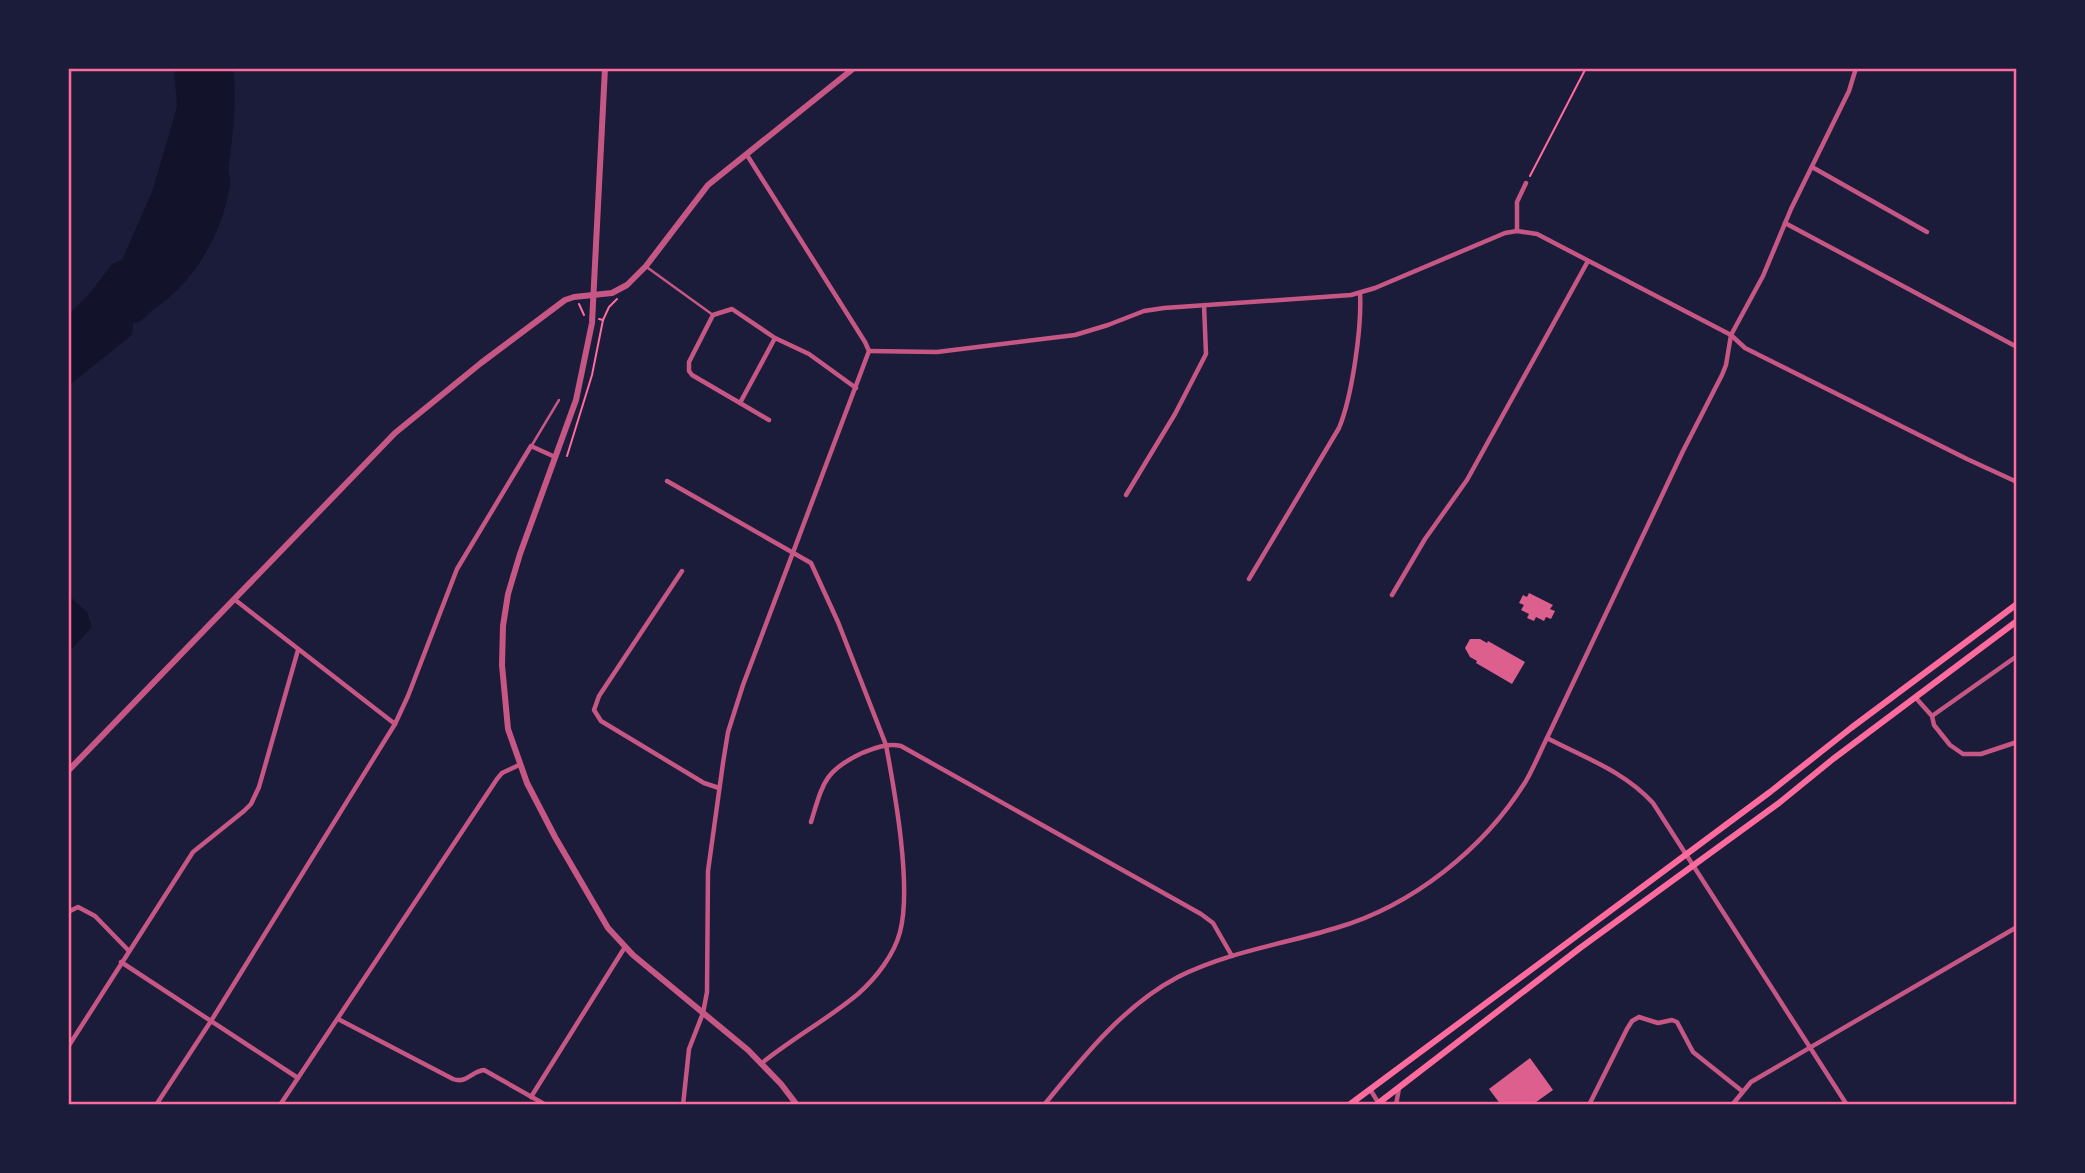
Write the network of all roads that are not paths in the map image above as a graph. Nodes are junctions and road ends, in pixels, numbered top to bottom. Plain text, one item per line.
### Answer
1 (605, 68) edge
2 (853, 68) edge
3 (1856, 68) edge
4 (747, 155) junction
5 (1812, 167) junction
6 (1526, 183) road end
7 (1785, 223) junction
8 (1517, 231) junction
9 (1927, 232) dead end
10 (1588, 261) junction
11 (646, 266) junction
12 (1360, 293) junction
13 (595, 294) junction
14 (1204, 305) junction
15 (713, 316) junction
16 (1731, 335) junction
17 (775, 338) junction
18 (2017, 347) edge
19 (869, 351) junction
20 (856, 388) junction
21 (559, 400) dead end
22 (740, 403) junction
23 (769, 420) dead end
24 (531, 446) junction
25 (556, 457) junction
26 (667, 481) dead end
27 (2017, 482) edge
28 (1126, 495) dead end
29 (794, 552) junction
30 (682, 571) dead end
31 (1249, 579) dead end
32 (1392, 595) dead end
33 (234, 599) junction
34 (2017, 604) edge
35 (2017, 621) edge
36 (298, 650) junction
37 (2017, 656) edge
38 (1915, 697) junction
39 (1932, 716) junction
40 (395, 724) junction
41 (1547, 738) junction
42 (2017, 742) edge
43 (886, 745) junction
44 (519, 765) junction
45 (68, 771) edge
46 (719, 788) junction
47 (811, 822) dead end
48 (1687, 853) junction
49 (1694, 865) junction
50 (68, 912) edge
51 (2017, 927) edge
52 (625, 947) junction
53 (129, 951) junction
54 (1232, 956) junction
55 (121, 962) junction
56 (702, 1013) junction
57 (338, 1019) junction
58 (211, 1021) junction
59 (1459, 1022) junction
60 (1469, 1034) junction
61 (1810, 1046) junction
62 (68, 1047) edge
63 (762, 1063) junction
64 (298, 1078) junction
65 (1399, 1087) junction
66 (1370, 1089) junction
67 (1742, 1091) junction
68 (531, 1097) junction
69 (1378, 1104) edge
70 (156, 1105) edge
71 (280, 1105) edge
72 (546, 1105) edge
73 (683, 1105) edge
74 (797, 1105) edge
75 (1044, 1105) edge
76 (1349, 1105) edge
77 (1396, 1105) edge
78 (1589, 1105) edge
79 (1732, 1105) edge
80 (1847, 1105) edge

1 - 13 street
2 - 4 street
3 - 5 street
4 - 11 street
4 - 19 street
5 - 7 street
5 - 9 street
6 - 8 street
7 - 16 street
7 - 18 street
8 - 10 street
8 - 12 street
10 - 16 street
10 - 32 street
11 - 13 street
11 - 15 lane
12 - 14 street
12 - 31 street
13 - 25 street
13 - 33 street
14 - 19 street
14 - 28 street
15 - 17 street
15 - 22 street
16 - 27 street
16 - 41 street
17 - 20 street
17 - 22 street
19 - 20 street
20 - 29 street
21 - 24 lane
22 - 23 street
24 - 25 street
24 - 40 street
25 - 44 street
26 - 29 street
29 - 43 street
29 - 46 street
30 - 46 street
33 - 36 street
33 - 45 street
34 - 48 main road
35 - 38 main road
36 - 40 street
36 - 53 street
37 - 39 street
38 - 39 street
38 - 49 main road
39 - 42 street
40 - 58 street
41 - 48 street
41 - 54 street
43 - 47 street
43 - 54 street
43 - 63 street
44 - 52 street
44 - 57 street
46 - 56 street
48 - 49 street
48 - 59 main road
49 - 60 main road
49 - 61 street
50 - 53 street
51 - 61 street
52 - 56 street
52 - 68 street
53 - 55 street
54 - 75 street
55 - 58 street
55 - 62 street
56 - 63 street
56 - 73 street
57 - 64 street
57 - 68 street
58 - 64 street
58 - 70 street
59 - 60 main road
59 - 66 main road
60 - 65 main road
61 - 67 street
61 - 80 street
63 - 74 street
64 - 71 street
65 - 69 main road
65 - 77 street
66 - 69 street
66 - 76 main road
67 - 78 street
67 - 79 street
68 - 72 street

